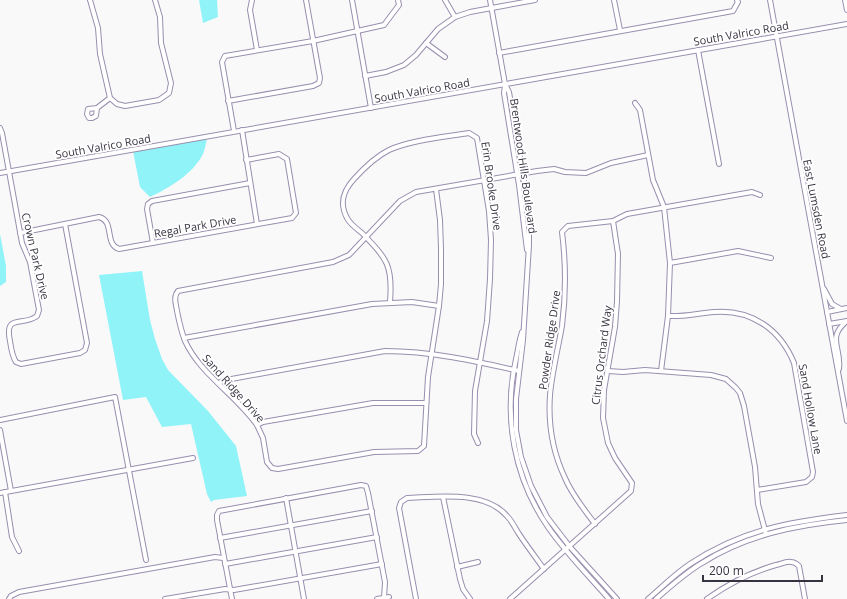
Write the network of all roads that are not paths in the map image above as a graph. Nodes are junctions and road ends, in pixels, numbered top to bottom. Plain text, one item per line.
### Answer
1 (90, 0) edge
2 (156, 0) edge
3 (252, 0) edge
4 (306, 0) edge
5 (352, 0) edge
6 (398, 0) edge
7 (445, 0) edge
8 (490, 0) edge
9 (535, 0) edge
10 (614, 0) edge
11 (737, 0) edge
12 (770, 0) edge
13 (845, 0) edge
14 (491, 8) junction
15 (847, 10) edge
16 (455, 17) junction
17 (847, 24) edge
18 (620, 30) junction
19 (357, 31) junction
20 (776, 36) junction
21 (313, 41) junction
22 (426, 43) junction
23 (257, 50) junction
24 (698, 50) junction
25 (499, 53) junction
26 (445, 57) dead end
27 (366, 76) junction
28 (505, 84) junction
29 (110, 98) junction
30 (228, 100) junction
31 (635, 103) dead end
32 (97, 108) dead end
33 (371, 108) junction
34 (0, 128) edge
35 (242, 130) junction
36 (234, 131) junction
37 (648, 155) junction
38 (246, 160) junction
39 (719, 164) dead end
40 (9, 172) junction
41 (0, 173) edge
42 (520, 174) junction
43 (484, 180) junction
44 (250, 184) junction
45 (436, 189) junction
46 (760, 195) dead end
47 (664, 207) junction
48 (613, 221) junction
49 (65, 224) junction
50 (257, 224) junction
51 (20, 233) junction
52 (366, 238) junction
53 (153, 243) junction
54 (771, 258) dead end
55 (670, 263) junction
56 (822, 286) junction
57 (390, 302) junction
58 (439, 306) junction
59 (847, 308) edge
60 (841, 309) junction
61 (827, 312) junction
62 (668, 316) junction
63 (847, 321) edge
64 (829, 324) junction
65 (523, 330) junction
66 (184, 338) junction
67 (431, 354) junction
68 (479, 362) junction
69 (514, 370) junction
70 (519, 371) junction
71 (608, 371) junction
72 (661, 371) junction
73 (838, 374) junction
74 (218, 383) junction
75 (426, 403) junction
76 (0, 420) edge
77 (847, 422) edge
78 (257, 425) junction
79 (0, 430) edge
80 (478, 443) dead end
81 (193, 458) dead end
82 (129, 469) junction
83 (757, 490) junction
84 (11, 491) junction
85 (2, 492) edge
86 (443, 497) junction
87 (286, 498) junction
88 (372, 511) junction
89 (847, 515) edge
90 (847, 520) edge
91 (595, 524) junction
92 (290, 525) junction
93 (765, 529) junction
94 (766, 534) junction
95 (377, 537) junction
96 (220, 538) junction
97 (568, 548) junction
98 (19, 551) dead end
99 (296, 552) junction
100 (223, 558) junction
101 (146, 560) dead end
102 (478, 562) dead end
103 (225, 564) junction
104 (382, 564) junction
105 (457, 567) junction
106 (544, 569) junction
107 (300, 579) junction
108 (600, 580) junction
109 (596, 584) junction
110 (230, 590) junction
111 (10, 598) edge
112 (165, 599) edge
113 (232, 599) edge
114 (304, 599) edge
115 (377, 599) edge
116 (416, 599) edge
117 (470, 599) edge
118 (510, 599) edge
119 (609, 599) edge
120 (617, 599) edge
121 (648, 599) edge
122 (656, 599) edge
123 (707, 599) edge
124 (805, 599) edge

1 - 29 street
2 - 29 street
3 - 23 street
4 - 21 street
5 - 19 street
6 - 19 street
7 - 16 street
8 - 14 street, Brentwood Hills Boulevard
9 - 14 street
10 - 18 street
11 - 18 street
12 - 20 street, East Lumsden Road
13 - 15 street
14 - 16 street
14 - 25 street, Brentwood Hills Boulevard
16 - 22 street
17 - 20 street, South Valrico Road
18 - 25 street
19 - 21 street
19 - 27 street
20 - 24 street, South Valrico Road
20 - 56 street, East Lumsden Road
21 - 23 street
21 - 30 street
22 - 26 street
22 - 27 street
23 - 30 street
24 - 28 street, South Valrico Road
24 - 39 street
25 - 28 street, Brentwood Hills Boulevard
27 - 33 street
28 - 33 street, South Valrico Road
28 - 42 street, Brentwood Hills Boulevard
29 - 32 street
30 - 36 street
31 - 37 street
33 - 35 street, South Valrico Road
34 - 40 street, Crown Park Drive
35 - 36 street, South Valrico Road
35 - 38 street
36 - 40 street, South Valrico Road
37 - 42 street, Sand Ridge Drive
37 - 47 street
38 - 44 street
38 - 50 street, Regal Park Drive
40 - 41 street, South Valrico Road
40 - 51 street, Crown Park Drive
42 - 43 street, Sand Ridge Drive
42 - 65 street, Brentwood Hills Boulevard
43 - 45 street, Sand Ridge Drive
43 - 52 street, Erin Brooke Drive
43 - 68 street, Erin Brooke Drive
44 - 50 street
44 - 53 street
45 - 52 street, Sand Ridge Drive
45 - 58 street, Sand Ridge Drive
46 - 47 street, Powder Ridge Drive
47 - 48 street, Powder Ridge Drive
47 - 55 street
48 - 71 street, Citrus Orchard Way
48 - 91 street, Powder Ridge Drive
49 - 51 street, Regal Park Drive
49 - 51 street, Crown Park Drive
49 - 53 street, Regal Park Drive
50 - 53 street, Regal Park Drive
52 - 57 street, Erin Brooke Drive
52 - 66 street, Sand Ridge Drive
54 - 55 street
55 - 62 street
56 - 60 street
56 - 61 street, East Lumsden Road
57 - 58 street
57 - 66 street
58 - 67 street, Sand Ridge Drive
59 - 60 street
60 - 61 street
61 - 64 street, East Lumsden Road
62 - 72 street
62 - 83 street, Sand Hollow Lane
63 - 64 street
63 - 73 street
64 - 73 street, East Lumsden Road
65 - 69 street, Brentwood Hills Boulevard
65 - 70 street, Brentwood Hills Boulevard
66 - 74 street, Sand Ridge Drive
67 - 68 street
67 - 74 street
67 - 75 street, Sand Ridge Drive
68 - 69 street
68 - 80 street, Erin Brooke Drive
69 - 70 street
69 - 97 street, Brentwood Hills Boulevard
70 - 97 street, Brentwood Hills Boulevard
71 - 72 street
71 - 91 street, Citrus Orchard Way
72 - 83 street
73 - 77 street, East Lumsden Road
74 - 78 street, Sand Ridge Drive
75 - 78 street
75 - 78 street, Sand Ridge Drive
76 - 82 street
79 - 84 street
81 - 82 street
82 - 84 street
82 - 101 street
83 - 93 street
84 - 85 street
85 - 98 street
86 - 105 street
86 - 106 street
86 - 116 street
87 - 88 street
87 - 92 street
87 - 96 street
88 - 92 street
88 - 95 street
89 - 93 street
90 - 94 street
91 - 97 street, Citrus Orchard Way
92 - 96 street
92 - 99 street
93 - 94 street
93 - 121 street
94 - 122 street
95 - 99 street
95 - 104 street
96 - 100 street
97 - 106 street, Citrus Orchard Way
97 - 108 street, Brentwood Hills Boulevard
97 - 109 street, Brentwood Hills Boulevard
99 - 103 street
99 - 107 street
100 - 103 street
100 - 111 street
102 - 105 street
103 - 110 street
104 - 107 street
104 - 115 street
105 - 117 street
106 - 118 street, Citrus Orchard Way
107 - 110 street
107 - 114 street
108 - 109 street
108 - 120 street, Brentwood Hills Boulevard
109 - 119 street, Brentwood Hills Boulevard
110 - 112 street
110 - 113 street
123 - 124 street

